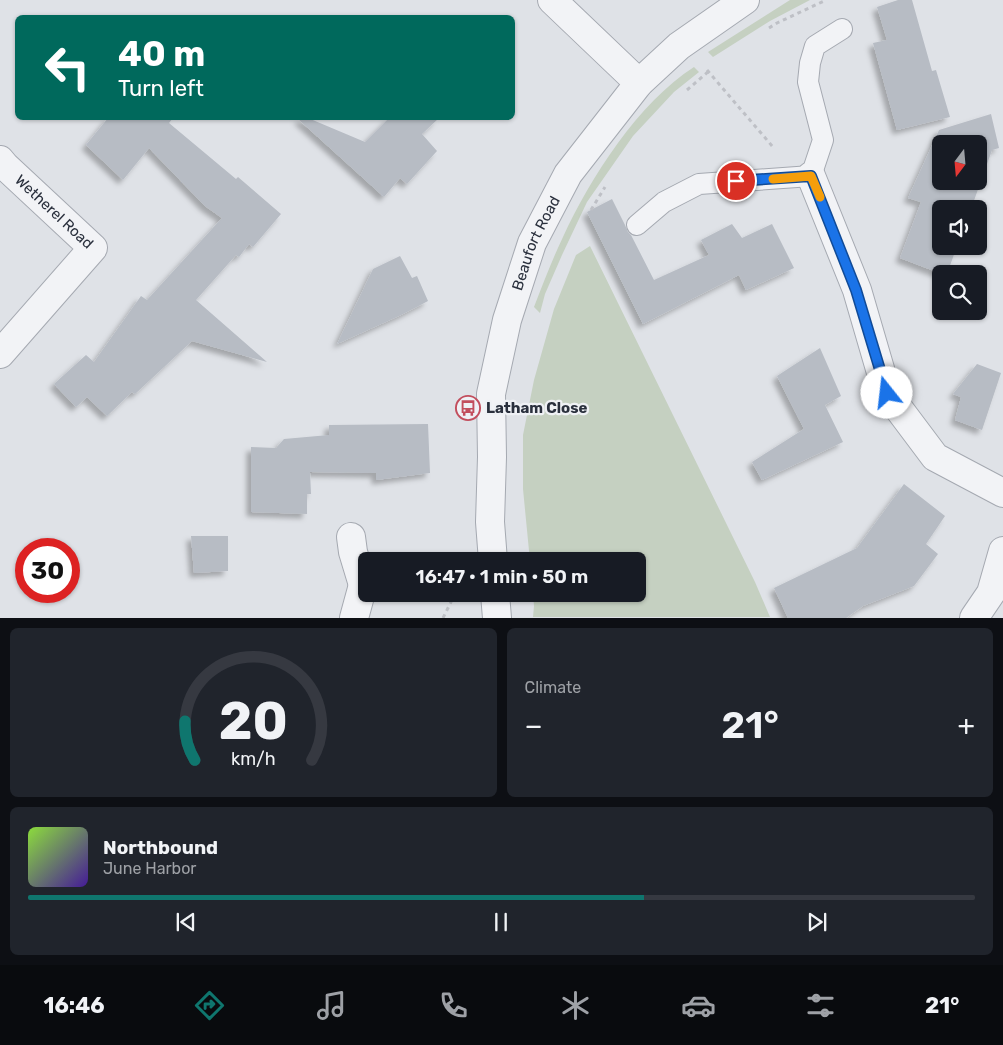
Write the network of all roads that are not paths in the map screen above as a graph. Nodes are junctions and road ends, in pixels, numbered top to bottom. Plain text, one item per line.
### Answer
1 (552, 0) edge
2 (744, 0) edge
3 (842, 29) dead end
4 (639, 83) junction
5 (0, 160) edge
6 (811, 176) junction
7 (637, 225) dead end
8 (0, 354) edge
9 (1003, 492) edge
10 (351, 538) dead end
11 (1003, 551) edge
12 (492, 552) edge
13 (358, 565) edge
14 (359, 602) edge
15 (496, 602) edge
16 (354, 618) edge
17 (497, 618) edge
18 (974, 618) edge

1 - 4 street
2 - 4 street, Beaufort Road
3 - 6 lane
4 - 12 street, Beaufort Road
5 - 8 street, Wetherel Road
6 - 7 lane
6 - 9 street
10 - 13 street
11 - 18 street
14 - 16 street
15 - 17 street

